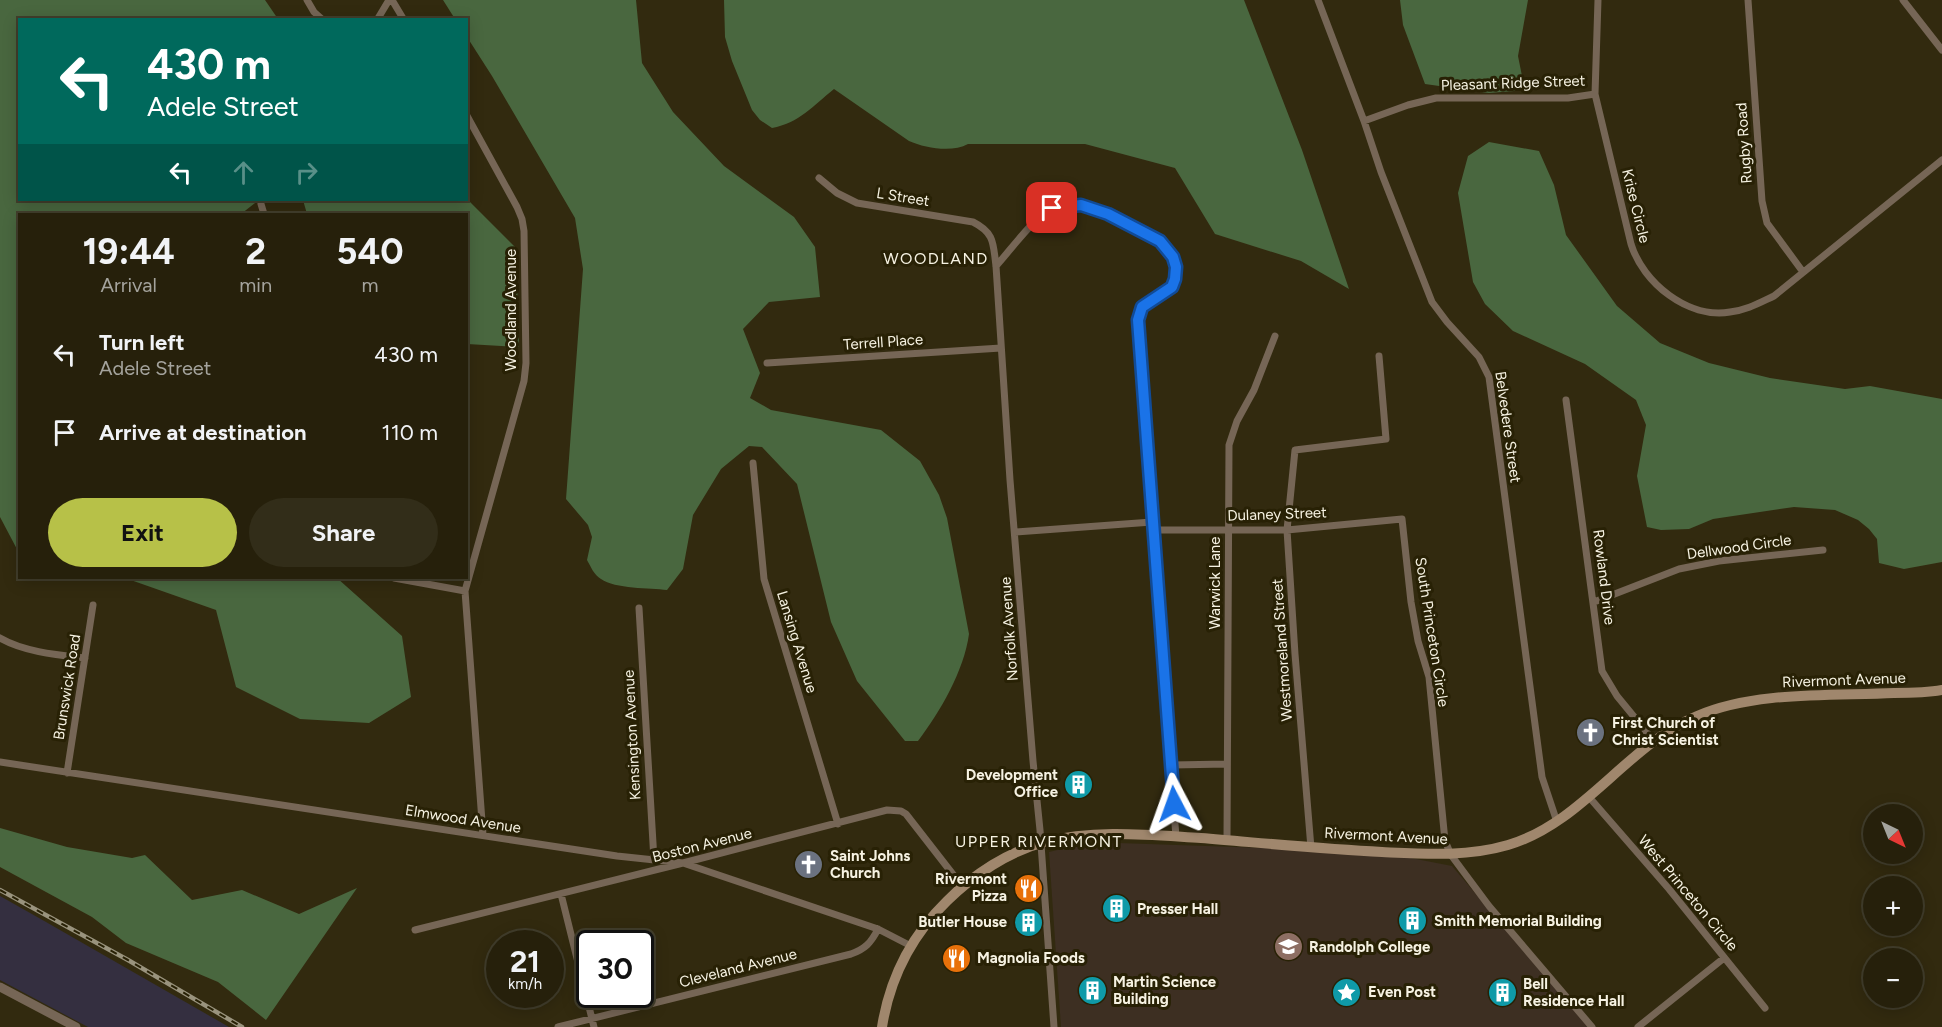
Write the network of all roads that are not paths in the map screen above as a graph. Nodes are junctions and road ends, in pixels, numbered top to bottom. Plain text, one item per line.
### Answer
1 (307, 0) edge
2 (390, 0) edge
3 (1318, 0) edge
4 (1598, 0) edge
5 (1748, 0) edge
6 (1903, 0) edge
7 (320, 18) edge
8 (378, 18) edge
9 (403, 18) edge
10 (1942, 50) edge
11 (1594, 94) junction
12 (468, 118) edge
13 (1364, 121) junction
14 (1942, 160) edge
15 (819, 178) dead end
16 (261, 204) dead end
17 (264, 213) edge
18 (987, 231) joint
19 (996, 266) junction
20 (1803, 272) junction
21 (1275, 336) dead end
22 (1001, 348) junction
23 (1379, 356) dead end
24 (767, 363) dead end
25 (1566, 400) dead end
26 (753, 463) dead end
27 (1402, 519) joint
28 (1152, 522) junction
29 (1153, 530) junction
30 (1229, 530) junction
31 (1287, 530) junction
32 (1015, 532) junction
33 (1823, 550) dead end
34 (399, 579) edge
35 (465, 591) junction
36 (1594, 602) junction
37 (93, 605) dead end
38 (639, 608) dead end
39 (0, 638) edge
40 (85, 658) junction
41 (1942, 690) edge
42 (1654, 741) junction
43 (0, 762) edge
44 (1227, 764) junction
45 (1172, 765) junction
46 (67, 773) junction
47 (1589, 796) junction
48 (1557, 822) junction
49 (838, 824) junction
50 (483, 836) junction
51 (1176, 837) junction
52 (1227, 840) junction
53 (1041, 843) junction
54 (1311, 848) junction
55 (1451, 855) junction
56 (654, 860) junction
57 (683, 863) junction
58 (962, 886) junction
59 (561, 894) junction
60 (878, 929) junction
61 (414, 930) dead end
62 (911, 946) junction
63 (1724, 958) junction
64 (0, 987) edge
65 (1766, 1008) dead end
66 (592, 1019) junction
67 (62, 1023) edge
68 (76, 1027) edge
69 (558, 1027) edge
70 (594, 1027) edge
71 (882, 1027) edge
72 (1054, 1027) edge
73 (1592, 1027) edge
74 (1638, 1027) edge

1 - 7 street
2 - 8 street
2 - 9 street
3 - 13 street, Belvedere Street
4 - 11 street, Krise Circle
5 - 20 street, Rugby Road
6 - 10 street
11 - 13 street, Pleasant Ridge Street
11 - 20 street, Krise Circle
12 - 35 street, Woodland Avenue
13 - 48 street, Belvedere Street
14 - 20 street, Krise Circle
15 - 18 street, L Street
16 - 17 street
18 - 19 street, Norfolk Avenue
19 - 22 street, Norfolk Avenue
19 - 28 street
21 - 30 street, Warwick Lane
22 - 24 street, Terrell Place
22 - 32 street, Norfolk Avenue
23 - 31 street, Westmoreland Street
25 - 36 street, Rowland Drive
26 - 49 street, Lansing Avenue
27 - 31 street, Dulaney Street
27 - 55 street, South Princeton Circle
28 - 29 street
28 - 32 street
29 - 30 street, Dulaney Street
29 - 45 street
30 - 31 street, Dulaney Street
30 - 44 street, Warwick Lane
31 - 54 street, Westmoreland Street
32 - 53 street, Norfolk Avenue
33 - 36 street, Dellwood Circle
34 - 35 street
35 - 50 street, Woodland Avenue
36 - 42 street, Rowland Drive
37 - 40 street, Brunswick Road
38 - 56 street, Kensington Avenue
39 - 40 street
40 - 46 street, Brunswick Road
41 - 42 main road, Rivermont Avenue
42 - 47 main road, Rivermont Avenue
43 - 46 street, Elmwood Avenue
44 - 45 street
44 - 52 street, Warwick Lane
45 - 51 street
46 - 50 street, Elmwood Avenue
47 - 48 main road, Rivermont Avenue
47 - 63 street, West Princeton Circle
48 - 55 main road, Rivermont Avenue
49 - 57 street, Boston Avenue
49 - 58 street, Boston Avenue
50 - 56 street, Elmwood Avenue
51 - 52 main road, Rivermont Avenue
51 - 53 main road, Rivermont Avenue
52 - 54 main road, Rivermont Avenue
53 - 58 main road, Rivermont Avenue
53 - 72 street, Norfolk Avenue
54 - 55 main road, Rivermont Avenue
55 - 73 street
56 - 57 street, Elmwood Avenue
57 - 59 street, Boston Avenue
57 - 60 street, Elmwood Avenue
58 - 62 main road, Rivermont Avenue
59 - 61 street, Boston Avenue
59 - 66 street
60 - 62 street, Elmwood Avenue
60 - 66 street, Cleveland Avenue
62 - 71 main road, Rivermont Avenue
63 - 65 street, West Princeton Circle
63 - 74 street
64 - 67 street
66 - 69 street, Cleveland Avenue
66 - 70 street
67 - 68 street

